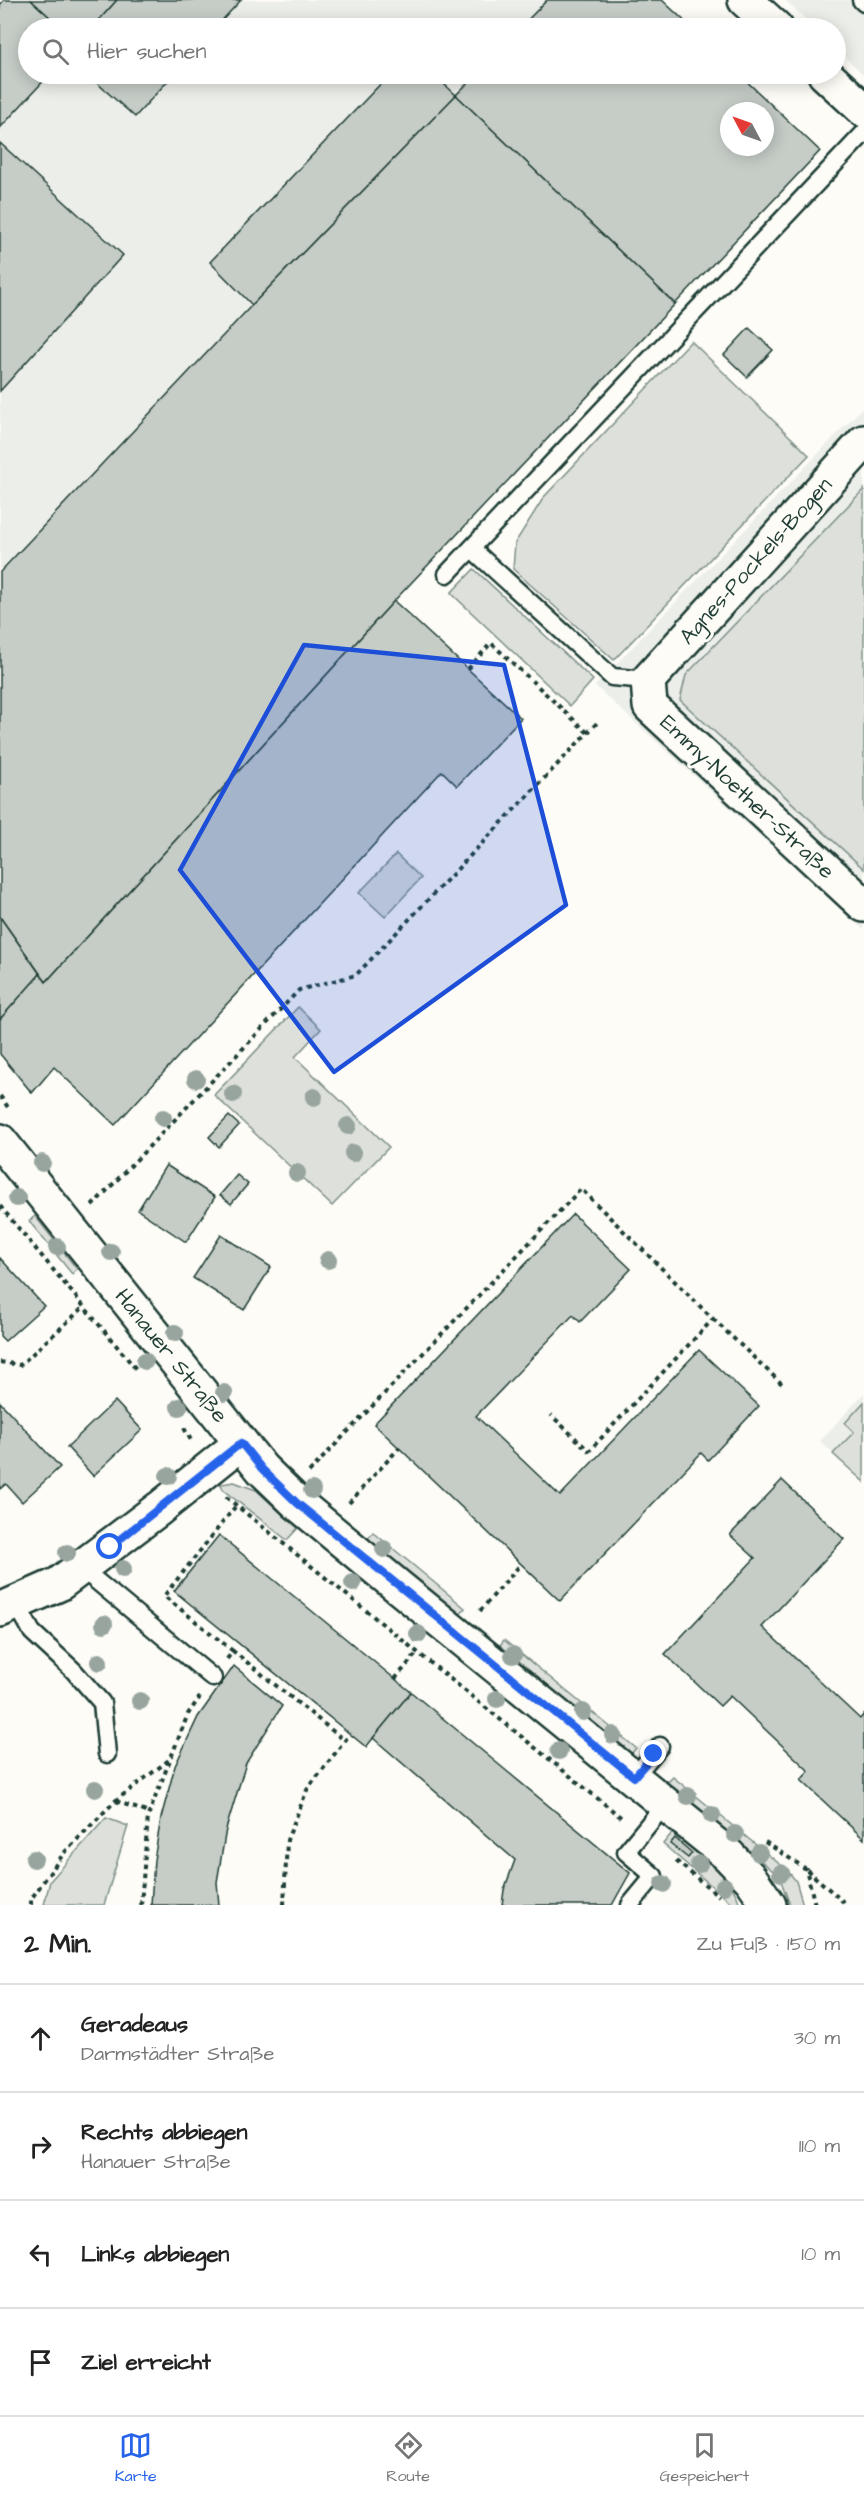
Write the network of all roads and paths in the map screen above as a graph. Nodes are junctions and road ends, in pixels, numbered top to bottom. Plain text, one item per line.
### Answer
1 (745, 0) edge
2 (861, 0) edge
3 (864, 3) edge
4 (765, 18) edge
5 (836, 84) edge
6 (864, 110) edge
7 (864, 133) edge
8 (864, 442) edge
9 (472, 549) junction
10 (447, 574) dead end
11 (468, 669) dead end
12 (648, 680) junction
13 (597, 723) dead end
14 (588, 733) junction
15 (864, 905) edge
16 (0, 1096) edge
17 (8, 1130) edge
18 (88, 1210) dead end
19 (111, 1283) junction
20 (713, 1319) junction
21 (0, 1362) edge
22 (782, 1384) dead end
23 (551, 1415) dead end
24 (241, 1443) junction
25 (399, 1448) dead end
26 (301, 1466) dead end
27 (309, 1473) junction
28 (317, 1479) dead end
29 (340, 1498) dead end
30 (347, 1504) junction
31 (235, 1507) dead end
32 (356, 1511) dead end
33 (521, 1564) dead end
34 (81, 1568) junction
35 (471, 1605) dead end
36 (8, 1607) edge
37 (480, 1612) junction
38 (486, 1617) dead end
39 (232, 1651) junction
40 (417, 1653) dead end
41 (213, 1678) junction
42 (395, 1679) dead end
43 (350, 1734) dead end
44 (344, 1740) junction
45 (660, 1746) dead end
46 (107, 1754) dead end
47 (170, 1759) junction
48 (634, 1777) junction
49 (115, 1801) junction
50 (666, 1803) junction
51 (149, 1813) junction
52 (762, 1841) dead end
53 (806, 1869) junction
54 (31, 1905) edge
55 (141, 1905) edge
56 (285, 1905) edge
57 (630, 1905) edge
58 (769, 1905) edge
59 (815, 1905) edge
60 (847, 1905) edge

1 - 4 street
2 - 3 lane
5 - 6 street
7 - 9 lane
8 - 12 street, Agnes-Pockels-Bogen
9 - 10 lane
9 - 12 lane
11 - 14 path
12 - 15 street, Emmy-Noether-Straße
13 - 14 path
14 - 18 path
16 - 17 path
17 - 19 street, Hanauer Straße
19 - 21 path
19 - 24 street, Hanauer Straße
20 - 22 path
20 - 23 path
20 - 27 path
24 - 34 street
24 - 48 street, Hanauer Straße
25 - 30 path
26 - 27 path
27 - 28 path
29 - 30 path
30 - 32 path
31 - 39 path
33 - 37 path
34 - 36 street
34 - 41 lane
35 - 37 path
36 - 46 lane
37 - 38 path
39 - 41 path
39 - 44 path
40 - 42 path
41 - 47 path
43 - 44 path
44 - 56 path
45 - 48 lane
47 - 49 path
47 - 51 path
48 - 50 street, Hanauer Straße
49 - 51 path
49 - 54 path
50 - 57 lane
50 - 58 street, Hanauer Straße
51 - 55 path
52 - 53 path
53 - 59 path
53 - 60 path

